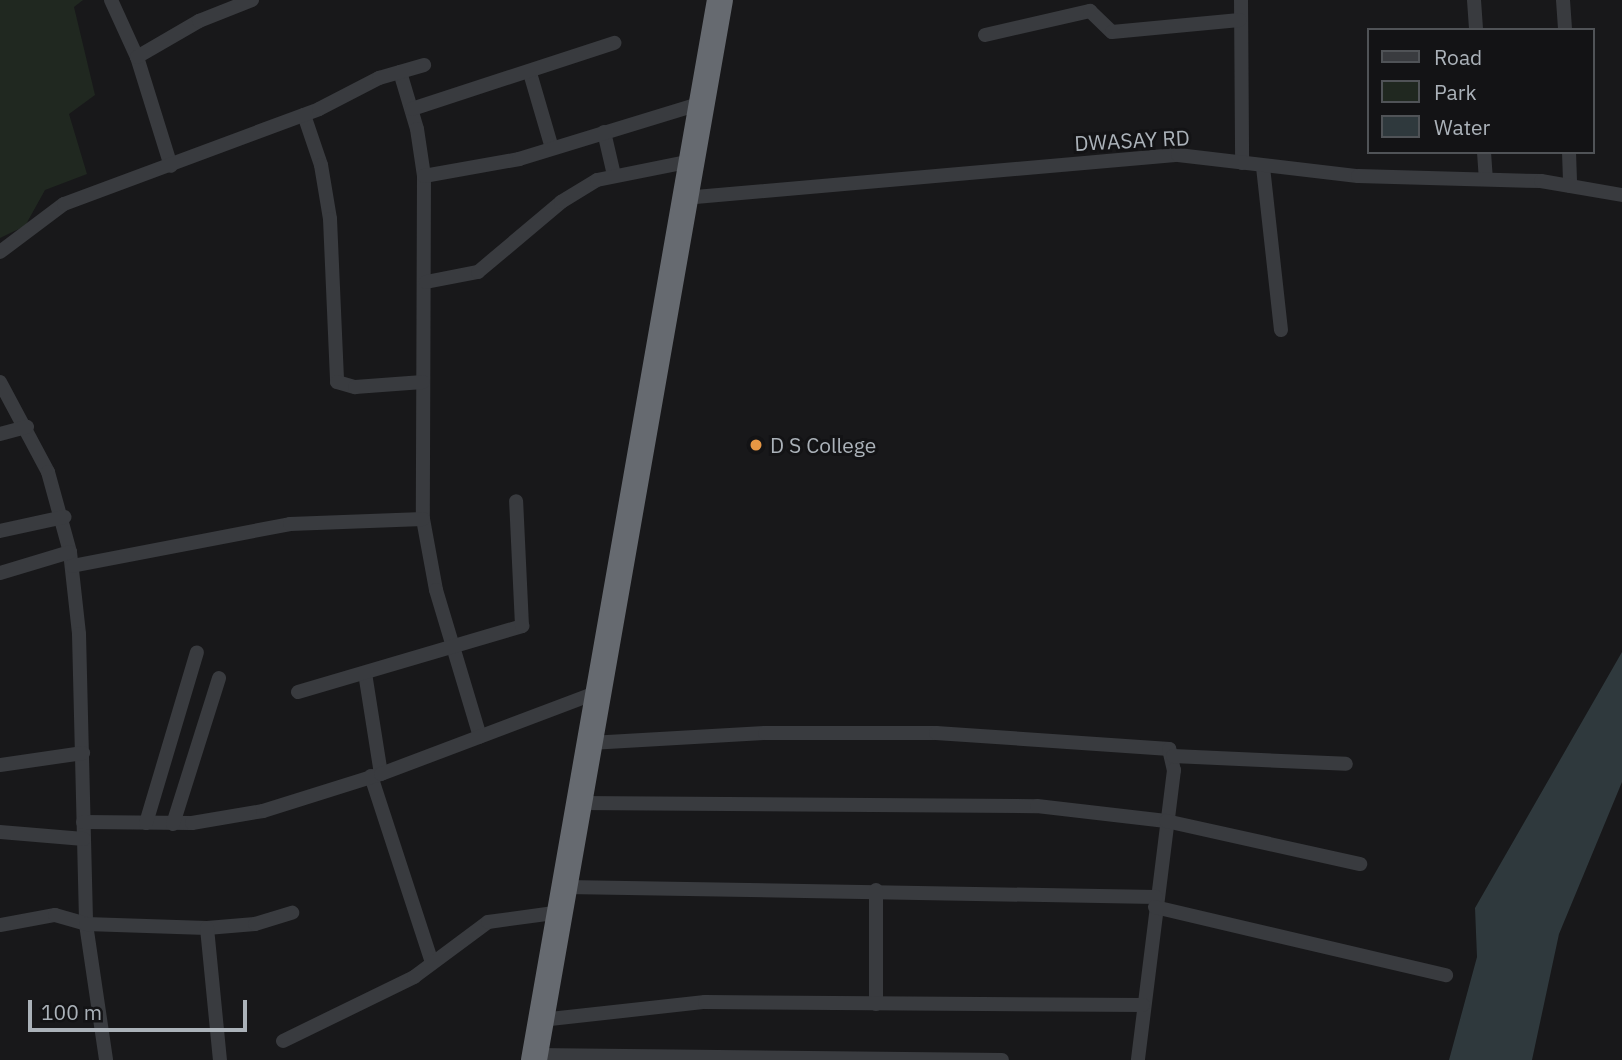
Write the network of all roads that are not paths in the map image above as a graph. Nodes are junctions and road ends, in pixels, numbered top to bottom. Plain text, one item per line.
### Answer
1 (111, 0) edge
2 (252, 0) edge
3 (720, 0) edge
4 (1241, 0) edge
5 (1474, 0) edge
6 (1563, 0) edge
7 (1240, 20) junction
8 (1476, 28) edge
9 (1565, 28) edge
10 (985, 35) dead end
11 (614, 43) dead end
12 (137, 57) junction
13 (424, 65) dead end
14 (400, 72) junction
15 (530, 73) junction
16 (699, 104) junction
17 (412, 110) junction
18 (304, 115) junction
19 (604, 132) junction
20 (552, 148) junction
21 (1484, 154) edge
22 (1569, 154) edge
23 (691, 161) junction
24 (1242, 163) junction
25 (172, 166) junction
26 (1263, 167) junction
27 (614, 175) junction
28 (424, 176) junction
29 (1486, 178) junction
30 (1570, 186) junction
31 (1622, 195) edge
32 (684, 198) junction
33 (0, 252) edge
34 (426, 282) junction
35 (1281, 330) dead end
36 (0, 382) edge
37 (423, 382) junction
38 (27, 427) junction
39 (0, 435) edge
40 (516, 501) dead end
41 (64, 517) junction
42 (423, 519) junction
43 (0, 531) edge
44 (71, 559) junction
45 (0, 573) edge
46 (453, 648) junction
47 (197, 652) dead end
48 (365, 673) junction
49 (219, 678) dead end
50 (298, 692) dead end
51 (598, 692) junction
52 (480, 737) junction
53 (590, 743) junction
54 (83, 752) junction
55 (1173, 756) junction
56 (1346, 764) dead end
57 (0, 765) edge
58 (376, 775) junction
59 (579, 803) junction
60 (1166, 821) junction
61 (83, 822) junction
62 (146, 823) junction
63 (173, 824) junction
64 (0, 832) edge
65 (84, 839) junction
66 (1360, 864) dead end
67 (876, 890) junction
68 (564, 900) junction
69 (1156, 902) junction
70 (292, 913) dead end
71 (86, 923) junction
72 (0, 925) edge
73 (207, 928) junction
74 (430, 960) junction
75 (1446, 975) dead end
76 (876, 1004) junction
77 (1143, 1004) junction
78 (541, 1020) junction
79 (283, 1041) dead end
80 (535, 1057) edge
81 (104, 1060) edge
82 (220, 1060) edge
83 (1002, 1060) edge
84 (1138, 1060) edge

1 - 12 street
2 - 12 street
3 - 16 highway
4 - 7 street
5 - 8 street
6 - 9 street
7 - 10 street
7 - 24 street
11 - 15 street
12 - 25 street
13 - 14 street
14 - 17 street
14 - 18 street
15 - 17 street
15 - 20 street
16 - 19 street
16 - 23 highway
17 - 28 street
18 - 25 street
18 - 37 street
19 - 20 street
19 - 27 street
20 - 28 street
21 - 29 street
22 - 30 street
23 - 27 street
23 - 32 highway
24 - 26 street, DWASAY RD
24 - 32 street, DWASAY RD
25 - 33 street
26 - 29 street, DWASAY RD
26 - 35 street
27 - 34 street
28 - 34 street
29 - 30 street, DWASAY RD
30 - 31 street, DWASAY RD
32 - 51 highway
34 - 37 street
36 - 38 street
37 - 42 street
38 - 39 street
38 - 41 street
40 - 46 street
41 - 43 street
41 - 44 street
42 - 44 street
42 - 46 street
44 - 45 street
44 - 54 street
46 - 48 street
46 - 52 street
47 - 62 street
48 - 50 street
48 - 58 street
49 - 63 street
51 - 52 street
51 - 53 highway
52 - 58 street
53 - 55 street
53 - 59 highway
54 - 57 street
54 - 61 street
55 - 56 street
55 - 60 street
58 - 63 street
58 - 74 street
59 - 60 street
59 - 68 highway
60 - 66 street
60 - 69 street
61 - 62 street
61 - 65 street
62 - 63 street
64 - 65 street
65 - 71 street
67 - 68 street
67 - 69 street
67 - 76 street
68 - 74 street
68 - 78 highway
69 - 75 street
69 - 77 street
70 - 73 street
71 - 72 street
71 - 73 street
71 - 81 street
73 - 82 street
74 - 79 street
76 - 77 street
76 - 78 street
77 - 84 street
78 - 80 highway
80 - 83 street

